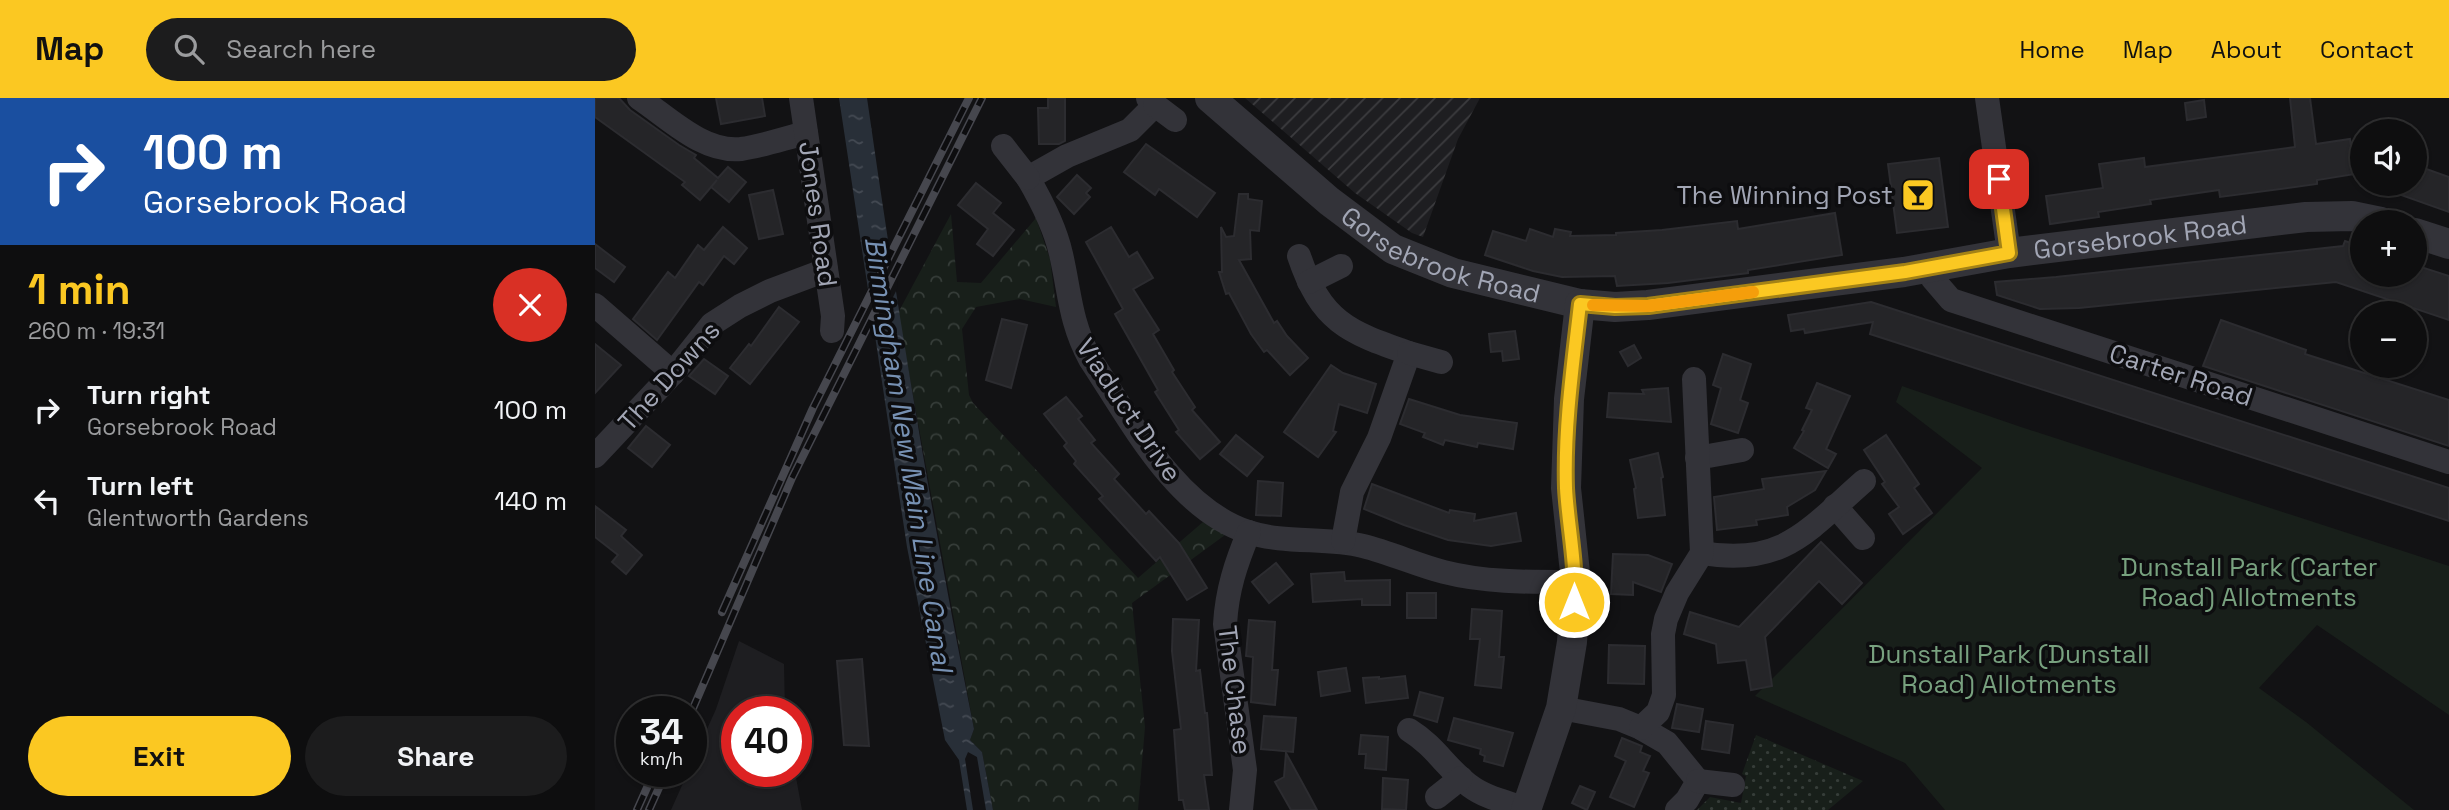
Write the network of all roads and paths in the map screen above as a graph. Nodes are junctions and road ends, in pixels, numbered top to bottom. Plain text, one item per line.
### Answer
1 (639, 98) edge
2 (801, 98) edge
3 (1210, 98) edge
4 (1987, 98) edge
5 (1159, 108) edge
6 (806, 134) junction
7 (1003, 146) dead end
8 (1028, 178) junction
9 (2350, 216) edge
10 (2427, 237) edge
11 (2449, 244) edge
12 (2009, 253) junction
13 (1299, 256) dead end
14 (1341, 266) dead end
15 (1930, 268) junction
16 (825, 270) junction
17 (1308, 282) junction
18 (1580, 304) junction
19 (595, 305) edge
20 (832, 331) dead end
21 (1409, 353) junction
22 (1441, 362) dead end
23 (673, 373) junction
24 (1694, 380) dead end
25 (1742, 450) dead end
26 (595, 456) edge
27 (1697, 458) junction
28 (2449, 462) edge
29 (1864, 481) dead end
30 (1835, 506) junction
31 (1249, 532) junction
32 (1863, 538) dead end
33 (1343, 541) junction
34 (1702, 553) junction
35 (1576, 582) junction
36 (1561, 708) junction
37 (1641, 728) junction
38 (1409, 730) dead end
39 (1461, 778) junction
40 (1698, 781) junction
41 (1733, 785) dead end
42 (1437, 797) dead end
43 (1526, 809) edge
44 (1242, 810) edge
45 (1677, 810) edge

1 - 6 street
2 - 6 street, Jones Road
3 - 18 street, Gorsebrook Road
4 - 12 street
5 - 8 street
6 - 16 street, Jones Road
7 - 8 street, Viaduct Drive
8 - 31 street, Viaduct Drive
9 - 12 street, Gorsebrook Road
10 - 11 street
12 - 15 street, Gorsebrook Road
13 - 17 street
14 - 17 street
15 - 18 street, Gorsebrook Road
15 - 28 street, Carter Road
16 - 20 street, Jones Road
16 - 23 street, The Downs
17 - 21 street
18 - 35 street
19 - 23 street
21 - 22 street
21 - 33 street
23 - 26 street, The Downs
24 - 27 street
25 - 27 street
27 - 34 street
29 - 30 street
30 - 32 street
30 - 34 street
31 - 33 street, Viaduct Drive
31 - 44 street, The Chase
33 - 35 street, Viaduct Drive
34 - 37 street
35 - 36 street
36 - 37 street
36 - 43 street
37 - 40 street
38 - 39 street
39 - 42 street
39 - 43 street
40 - 41 street
40 - 45 street

